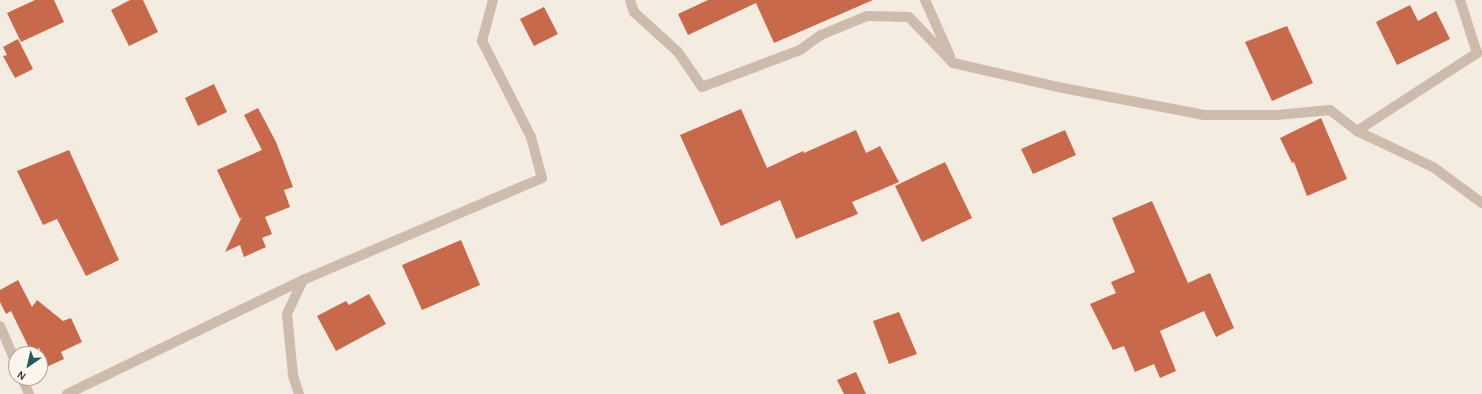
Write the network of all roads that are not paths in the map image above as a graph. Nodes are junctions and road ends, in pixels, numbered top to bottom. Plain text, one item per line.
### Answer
1 (493, 0) edge
2 (630, 0) edge
3 (926, 0) edge
4 (1460, 0) edge
5 (953, 63) junction
6 (1357, 131) junction
7 (1482, 203) edge
8 (303, 280) junction
9 (0, 326) edge
10 (9, 346) edge
11 (67, 394) edge
12 (299, 394) edge

1 - 8 street
2 - 5 street
3 - 5 street
4 - 6 street
5 - 6 street
6 - 7 street
8 - 11 street
8 - 12 street
9 - 10 street

